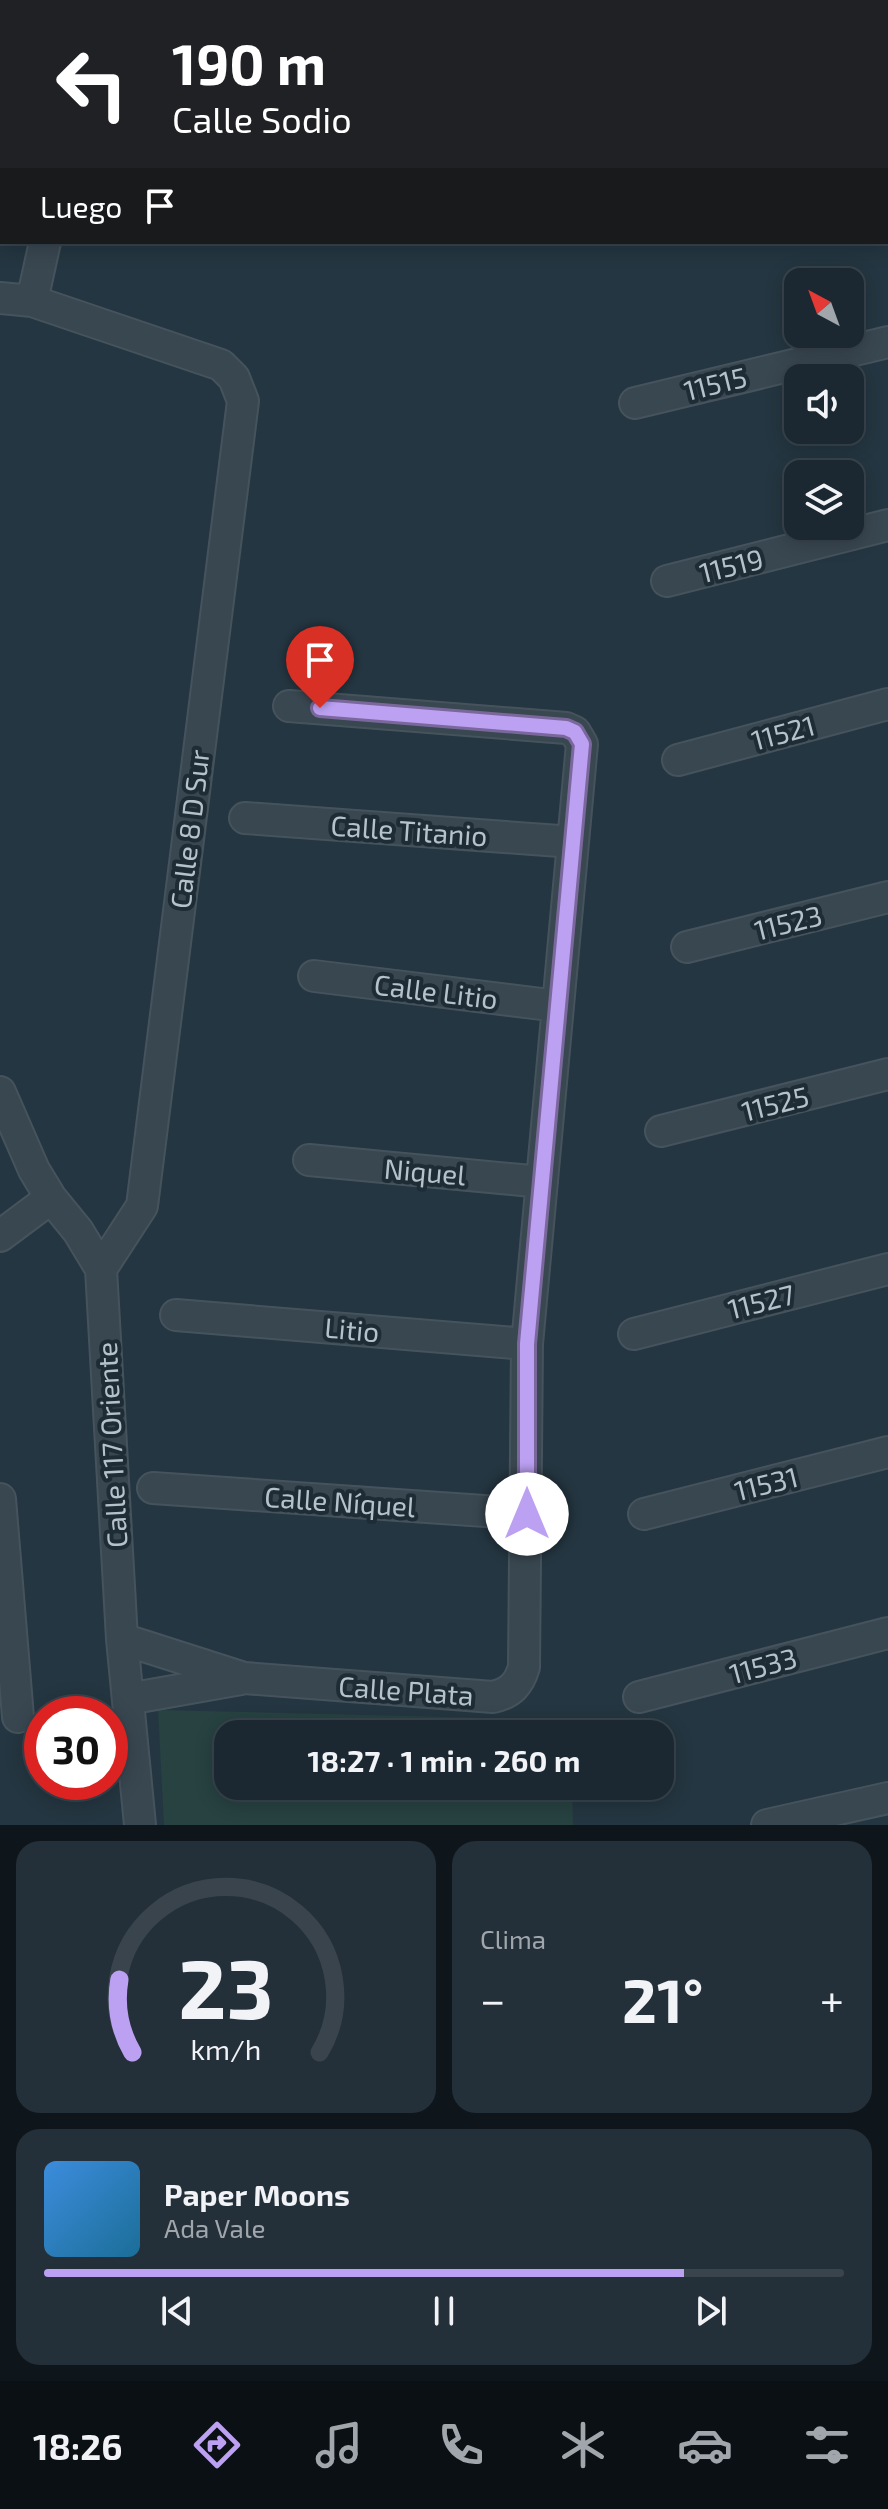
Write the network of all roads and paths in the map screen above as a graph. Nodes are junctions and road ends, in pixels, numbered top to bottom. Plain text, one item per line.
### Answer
1 (45, 244) edge
2 (0, 298) edge
3 (32, 301) junction
4 (888, 342) edge
5 (635, 403) dead end
6 (888, 525) edge
7 (667, 581) dead end
8 (888, 704) edge
9 (289, 706) dead end
10 (678, 760) dead end
11 (245, 818) dead end
12 (573, 842) junction
13 (888, 897) edge
14 (687, 947) dead end
15 (314, 976) dead end
16 (558, 1006) junction
17 (888, 1074) edge
18 (0, 1092) edge
19 (661, 1131) dead end
20 (309, 1160) dead end
21 (542, 1182) junction
22 (51, 1198) junction
23 (0, 1236) edge
24 (101, 1269) junction
25 (888, 1269) edge
26 (176, 1315) dead end
27 (634, 1334) dead end
28 (527, 1344) junction
29 (888, 1452) edge
30 (153, 1488) dead end
31 (0, 1499) edge
32 (527, 1514) junction
33 (644, 1514) dead end
34 (888, 1633) edge
35 (122, 1639) junction
36 (244, 1678) junction
37 (128, 1696) edge
38 (639, 1697) dead end
39 (128, 1699) joint
40 (18, 1717) dead end
41 (888, 1798) edge
42 (140, 1825) edge
43 (767, 1825) edge

1 - 3 street
2 - 3 street
3 - 24 street, Calle 8 D Sur
4 - 5 street, 11515
6 - 7 street, 11519
8 - 10 street, 11521
9 - 12 street, Calle Plata
11 - 12 street, Calle Titanio
12 - 16 street, Calle Plata
13 - 14 street, 11523
15 - 16 street, Calle Litio
16 - 21 street, Calle Plata
17 - 19 street, 11525
18 - 22 street, Calle 117 Oriente
20 - 21 street, Niquel
21 - 28 street, Calle Plata
22 - 23 street
22 - 24 street, Calle 117 Oriente
24 - 35 street, Calle 117 Oriente
25 - 27 street, 11527
26 - 28 street, Litio
28 - 32 street, Calle Plata
29 - 33 street, 11531
30 - 32 street, Calle Níquel
31 - 40 street
32 - 36 street, Calle Plata
34 - 38 street, 11533
35 - 36 street, Calle Plata
35 - 37 street, Calle 117 Oriente
36 - 39 street, Calle Plata
39 - 42 street, Calle 117 Oriente
41 - 43 street

